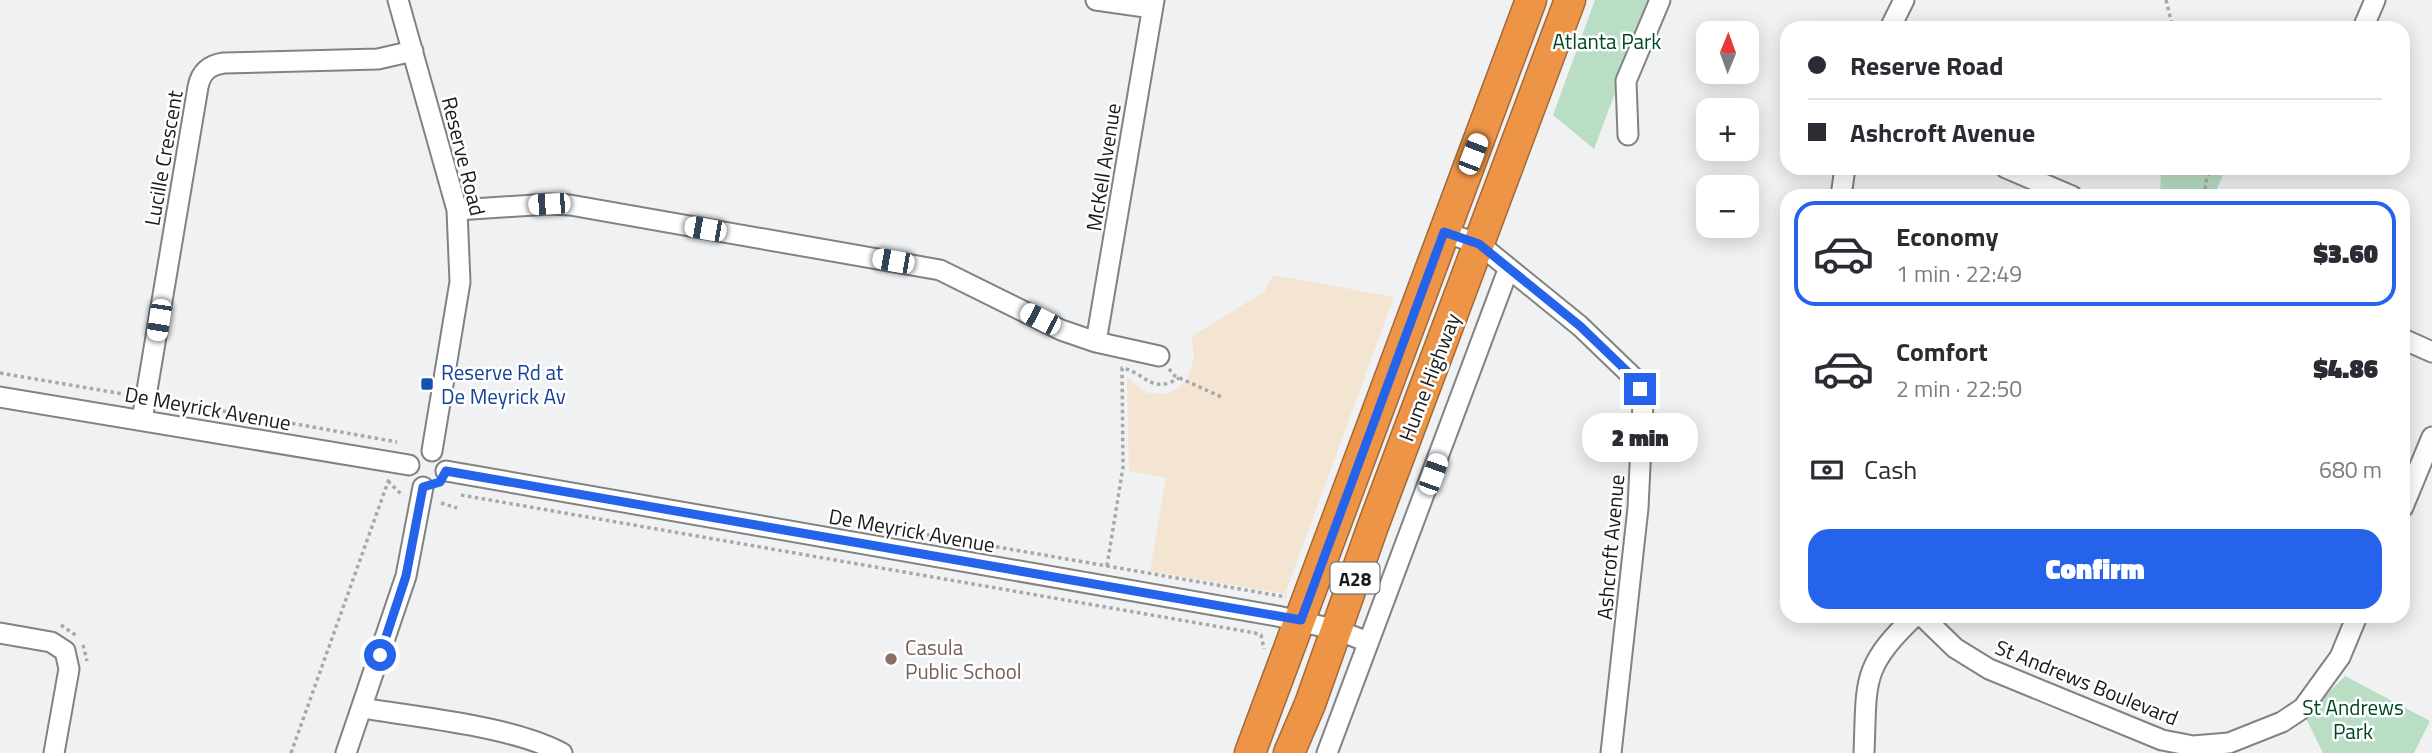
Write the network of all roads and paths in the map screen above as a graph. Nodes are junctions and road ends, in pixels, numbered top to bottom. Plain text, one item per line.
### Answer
1 (398, 0) edge
2 (1096, 0) edge
3 (1531, 0) edge
4 (1570, 0) edge
5 (1660, 0) edge
6 (1903, 0) edge
7 (2166, 0) edge
8 (2375, 0) edge
9 (1153, 4) edge
10 (1893, 21) edge
11 (2171, 21) edge
12 (2366, 21) edge
13 (413, 51) junction
14 (1628, 135) dead end
15 (2022, 175) edge
16 (2056, 189) edge
17 (457, 210) junction
18 (1444, 232) junction
19 (1479, 244) junction
20 (1508, 270) junction
21 (1096, 342) junction
22 (2410, 342) edge
23 (2432, 352) edge
24 (1159, 356) joint
25 (0, 373) edge
26 (1179, 378) junction
27 (0, 397) edge
28 (146, 397) junction
29 (1224, 398) dead end
30 (142, 420) junction
31 (2432, 437) edge
32 (397, 442) dead end
33 (432, 450) junction
34 (409, 465) junction
35 (446, 471) junction
36 (423, 487) junction
37 (2410, 490) edge
38 (461, 495) dead end
39 (403, 496) dead end
40 (441, 503) dead end
41 (457, 508) dead end
42 (865, 524) dead end
43 (1107, 566) junction
44 (1293, 609) junction
45 (1908, 623) edge
46 (1929, 623) edge
47 (2354, 623) edge
48 (1337, 630) junction
49 (0, 632) edge
50 (1261, 635) dead end
51 (1368, 642) junction
52 (363, 708) junction
53 (2230, 748) edge
54 (54, 753) edge
55 (291, 753) edge
56 (346, 753) edge
57 (562, 753) edge
58 (1250, 753) edge
59 (1289, 753) edge
60 (1327, 753) edge
61 (1611, 753) edge
62 (1864, 753) edge

1 - 13 street, Reserve Road
2 - 9 street
3 - 18 highway, Hume Highway / A28
4 - 19 highway, Hume Highway / A28
5 - 14 street
6 - 10 street
7 - 11 path
8 - 12 street
9 - 21 street, McKell Avenue
13 - 17 street, Reserve Road
13 - 28 street, Lucille Crescent
15 - 16 street
17 - 21 street
17 - 33 street, Reserve Road
18 - 19 street, Ashcroft Avenue
18 - 44 highway, Hume Highway / A28
19 - 20 street, Ashcroft Avenue
19 - 48 highway, Hume Highway / A28
20 - 51 street
20 - 61 street, Ashcroft Avenue
21 - 24 street
22 - 23 street
24 - 26 path
25 - 28 path, De Meyrick Avenue
26 - 29 path
26 - 43 path
27 - 30 street, De Meyrick Avenue
28 - 30 street, Lucille Crescent
28 - 32 path, De Meyrick Avenue
30 - 34 street, De Meyrick Avenue
31 - 37 street
33 - 34 street
33 - 35 street
34 - 36 street
35 - 36 street
35 - 44 street, De Meyrick Avenue
36 - 52 street
38 - 50 path, De Meyrick Avenue
39 - 55 path
40 - 41 path
42 - 43 path
43 - 44 path
44 - 48 street, De Meyrick Avenue
44 - 58 highway, Hume Highway / A28
45 - 62 street
46 - 53 street, St Andrews Boulevard
47 - 53 street, St Andrews Boulevard
48 - 51 street, De Meyrick Avenue
48 - 59 highway, Hume Highway / A28
49 - 54 street
51 - 60 street
52 - 56 street
52 - 57 street

